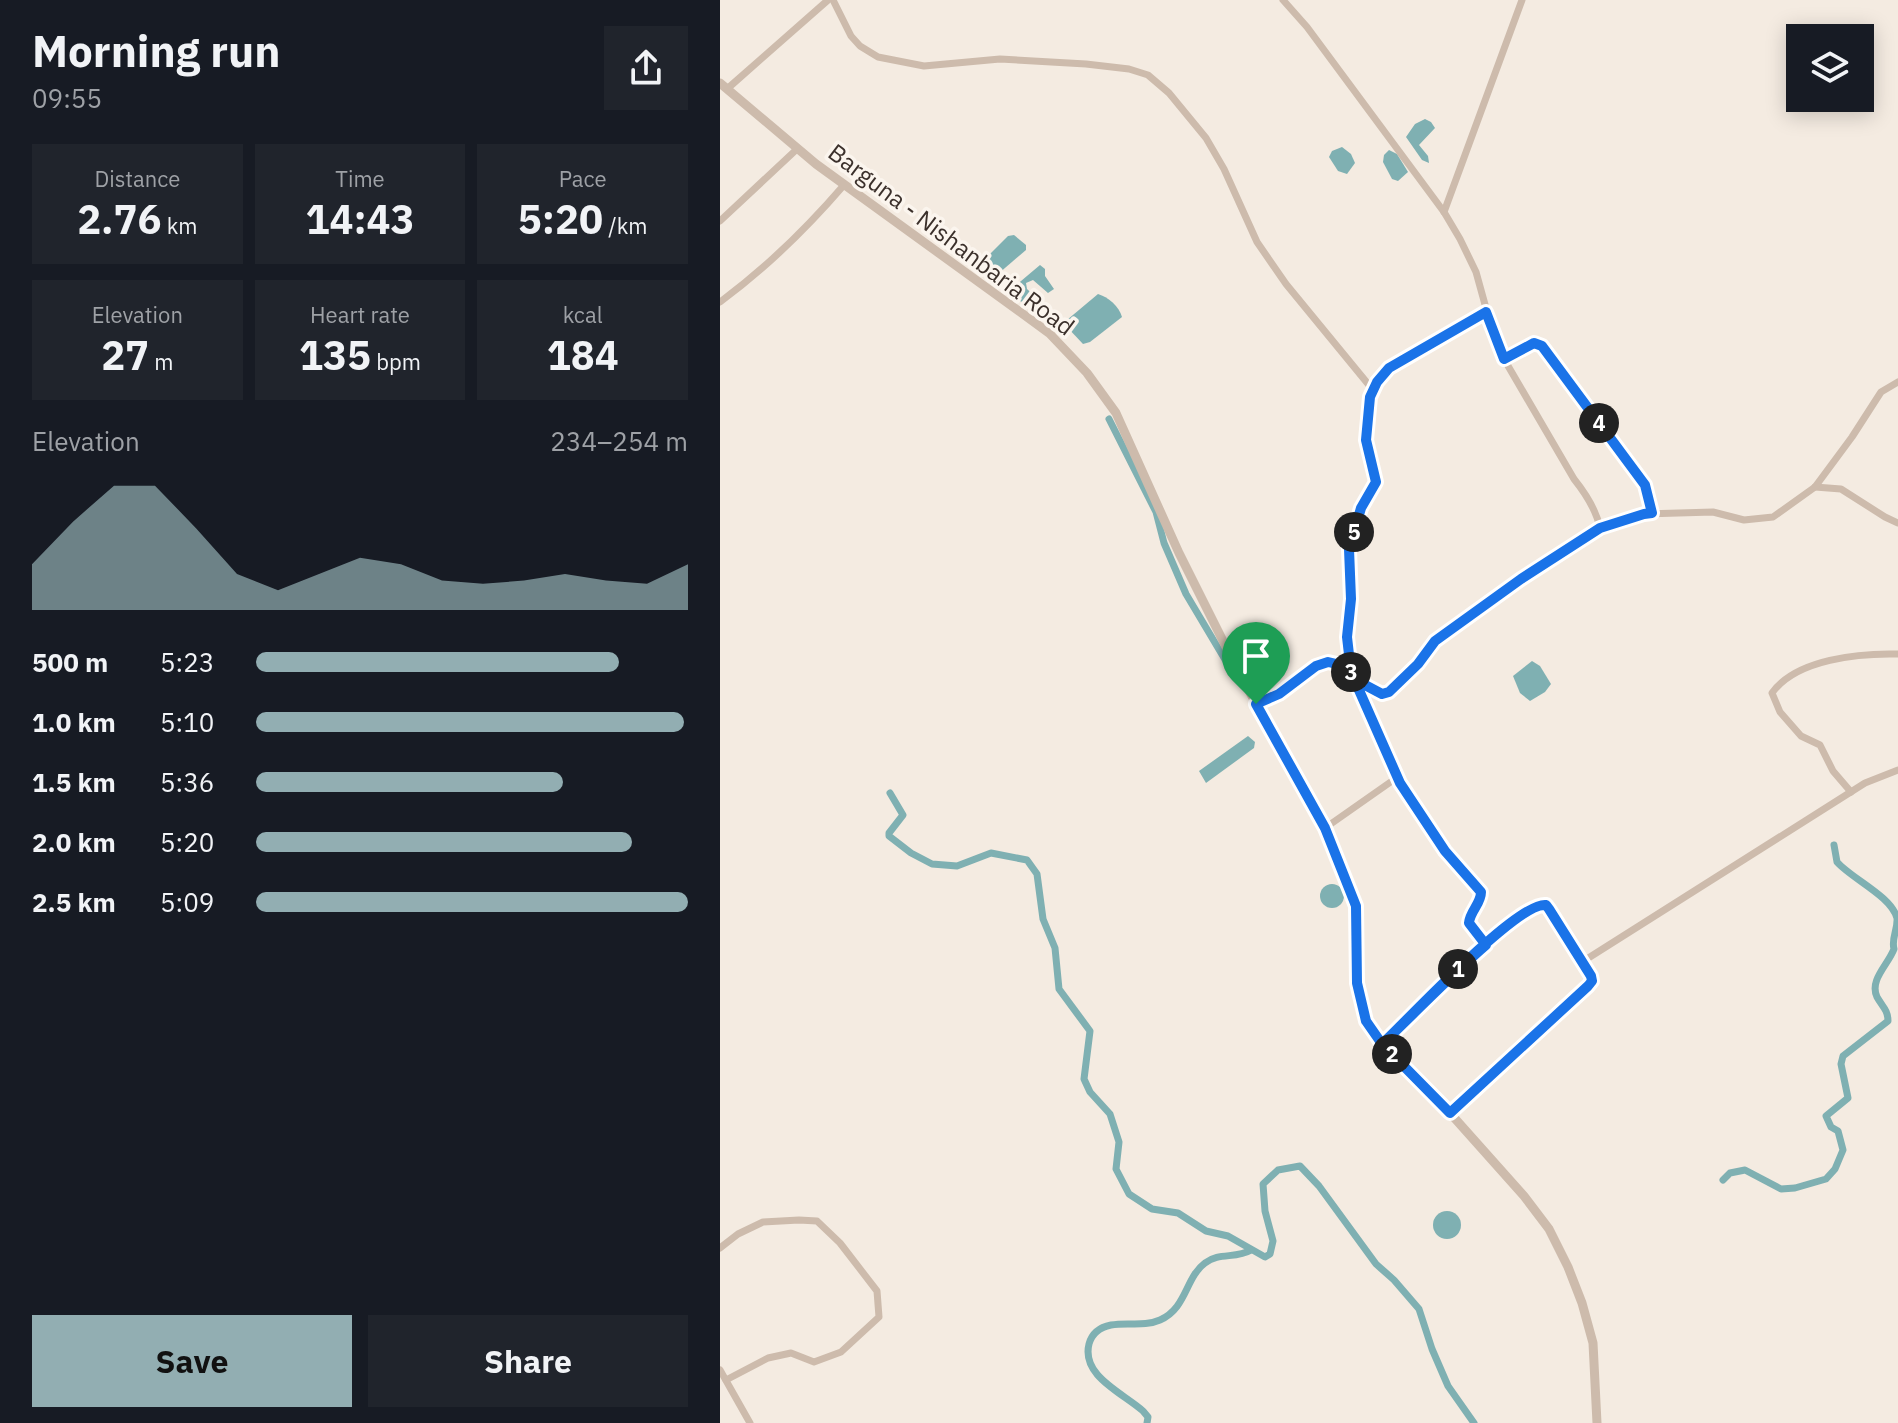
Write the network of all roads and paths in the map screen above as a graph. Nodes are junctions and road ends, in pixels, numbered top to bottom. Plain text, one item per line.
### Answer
1 (830, 0) edge
2 (1283, 0) edge
3 (1522, 0) edge
4 (724, 86) edge
5 (797, 149) junction
6 (844, 185) junction
7 (1444, 212) junction
8 (720, 221) edge
9 (720, 302) edge
10 (1486, 312) junction
11 (1504, 359) junction
12 (1898, 382) edge
13 (1373, 390) junction
14 (1815, 487) junction
15 (1652, 513) junction
16 (1898, 523) edge
17 (1600, 528) junction
18 (1898, 654) edge
19 (1351, 672) junction
20 (1256, 704) junction
21 (1898, 770) edge
22 (1400, 783) junction
23 (1851, 792) junction
24 (1325, 828) junction
25 (1486, 945) junction
26 (1582, 962) junction
27 (1382, 1044) junction
28 (1450, 1113) junction
29 (720, 1248) edge
30 (720, 1370) edge
31 (726, 1380) junction
32 (750, 1423) edge
33 (1597, 1423) edge

1 - 4 street
1 - 13 street
2 - 7 street
3 - 7 street
4 - 5 street, Barguna - Nishanbaria Road
5 - 6 street, Barguna - Nishanbaria Road
5 - 8 street
6 - 9 street
6 - 20 street, Barguna - Nishanbaria Road
7 - 10 street
10 - 11 street
10 - 13 street
11 - 15 street
11 - 17 street
12 - 14 street
13 - 19 street
14 - 15 street
14 - 16 street
15 - 17 street
17 - 19 street
18 - 23 street
19 - 20 street
19 - 22 street
20 - 24 street, Barguna - Nishanbaria Road
21 - 23 street
22 - 24 street
22 - 25 street
23 - 26 street
24 - 27 street, Barguna - Nishanbaria Road
25 - 26 street
25 - 27 street
26 - 28 street
27 - 28 street, Barguna - Nishanbaria Road
28 - 33 street, Barguna - Nishanbaria Road
29 - 31 street
30 - 31 street
31 - 32 street

